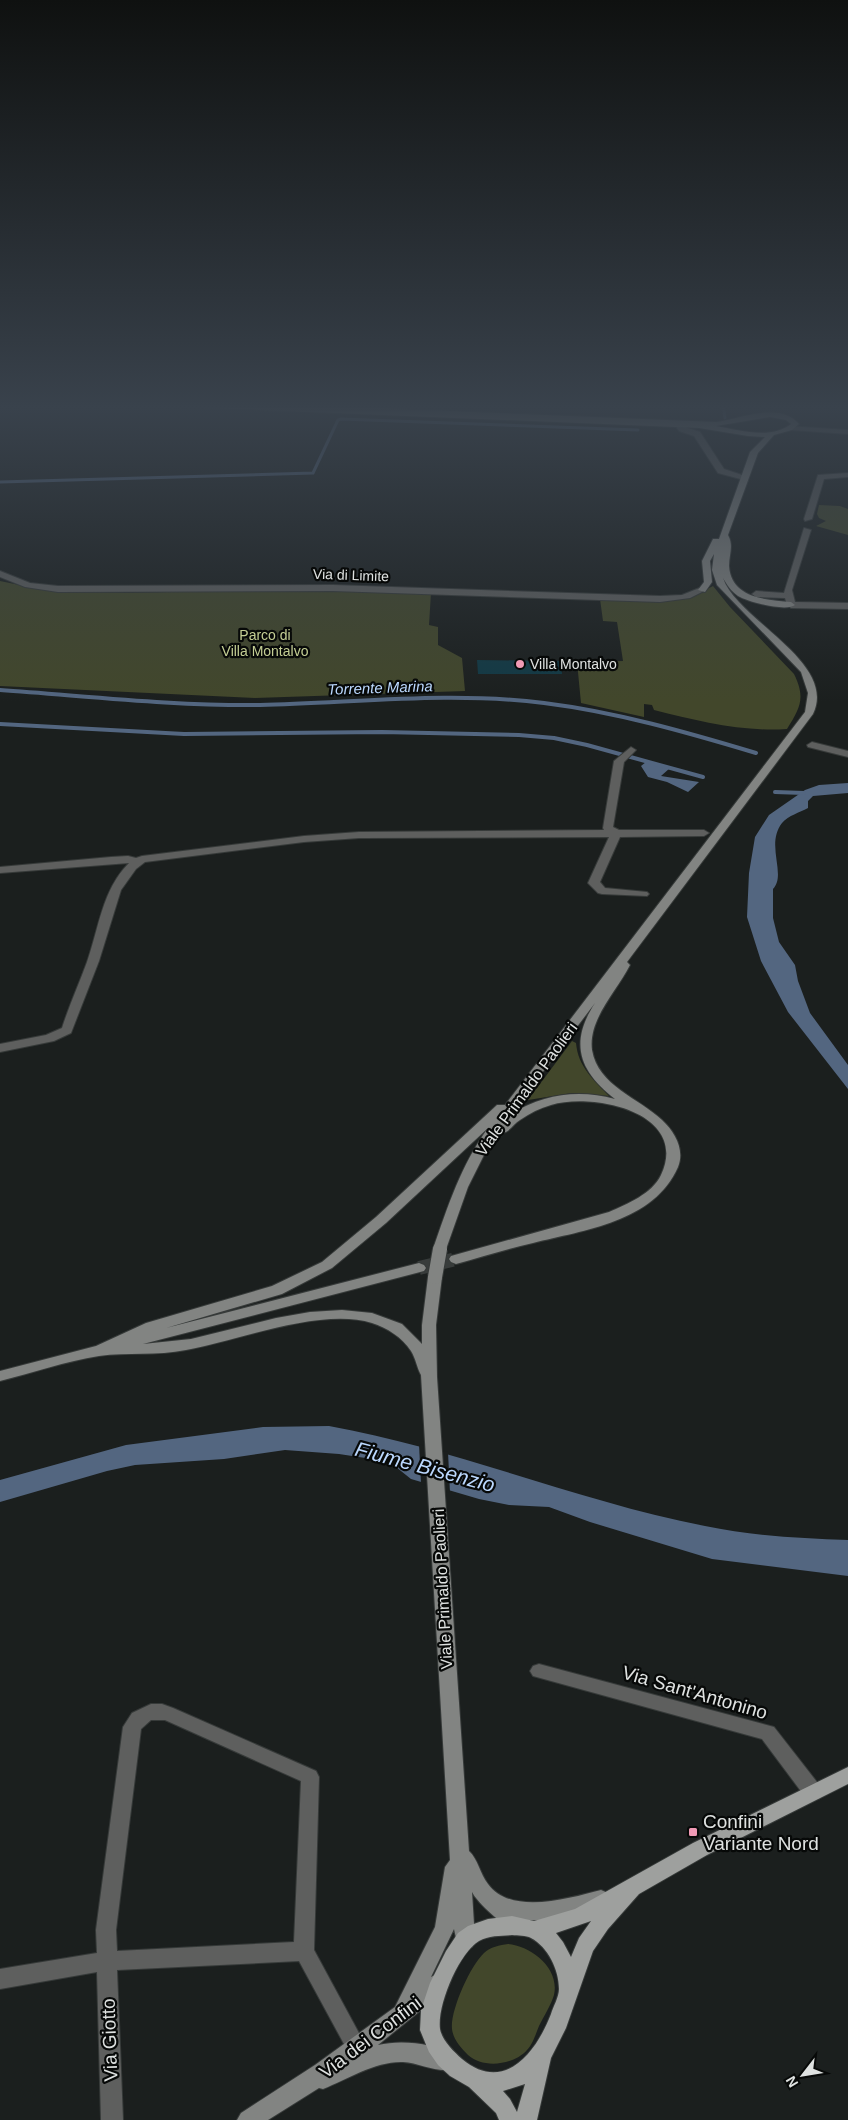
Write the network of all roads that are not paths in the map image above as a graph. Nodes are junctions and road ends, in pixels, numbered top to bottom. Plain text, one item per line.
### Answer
1 (736, 504) edge
2 (813, 504) edge
3 (808, 519) dead end
4 (806, 530) dead end
5 (724, 535) junction
6 (0, 574) edge
7 (702, 590) joint
8 (756, 594) dead end
9 (790, 600) junction
10 (848, 606) edge
11 (812, 745) dead end
12 (631, 750) dead end
13 (848, 754) edge
14 (616, 833) junction
15 (704, 833) dead end
16 (135, 862) junction
17 (0, 870) edge
18 (643, 894) dead end
19 (630, 948) junction
20 (0, 1048) edge
21 (519, 1093) junction
22 (638, 1109) junction
23 (482, 1146) junction
24 (456, 1259) tunnel mouth
25 (419, 1268) tunnel mouth
26 (99, 1351) junction
27 (0, 1376) edge
28 (430, 1385) junction
29 (539, 1670) dead end
30 (848, 1775) edge
31 (813, 1792) junction
32 (457, 1840) junction
33 (622, 1892) junction
34 (489, 1900) junction
35 (527, 1927) junction
36 (465, 1940) junction
37 (304, 1951) junction
38 (106, 1961) junction
39 (0, 1979) edge
40 (441, 1981) junction
41 (569, 1990) junction
42 (399, 2018) junction
43 (357, 2048) junction
44 (544, 2053) junction
45 (449, 2061) junction
46 (475, 2079) junction
47 (298, 2090) junction
48 (112, 2120) edge
49 (248, 2120) edge
50 (510, 2120) edge
51 (526, 2120) edge

1 - 5 main road, Viale Primaldo Paolieri
2 - 3 street
4 - 9 street
5 - 7 main road
5 - 9 main road
5 - 19 main road, Viale Primaldo Paolieri
6 - 7 street, Via di Limite
8 - 9 street
9 - 10 street
11 - 13 street
12 - 14 street
14 - 15 street
14 - 16 street
14 - 18 street
16 - 17 street
16 - 20 street
19 - 21 main road, Viale Primaldo Paolieri
19 - 22 main road
21 - 23 main road, Viale Primaldo Paolieri
21 - 26 main road
22 - 23 main road
22 - 24 main road
23 - 28 main road, Viale Primaldo Paolieri, bridge
25 - 26 main road
26 - 27 main road
26 - 28 main road
28 - 32 main road, Viale Primaldo Paolieri
29 - 31 street, Via Sant'Antonino
30 - 31 main road, Via dei Confini
31 - 33 main road, Via dei Confini
32 - 34 main road, Viale Primaldo Paolieri
32 - 36 main road, Viale Primaldo Paolieri
32 - 42 main road
33 - 34 main road
33 - 35 main road, Via dei Confini
33 - 41 main road, Via dei Confini
34 - 35 main road, Viale Primaldo Paolieri
35 - 36 main road, Via dei Confini
35 - 41 main road
36 - 40 main road, Via dei Confini
37 - 38 street
37 - 38 street, Via Giotto
37 - 43 street
38 - 39 street
38 - 48 street, Via Giotto
40 - 42 main road, Via dei Confini
40 - 45 main road, Via dei Confini
41 - 44 main road, Via dei Confini
42 - 43 main road, Via dei Confini
43 - 47 main road, Via dei Confini
44 - 46 main road, Via dei Confini
44 - 51 main road
45 - 46 main road, Via dei Confini
45 - 47 main road, Via dei Confini
46 - 50 main road
47 - 49 main road, Via dei Confini

